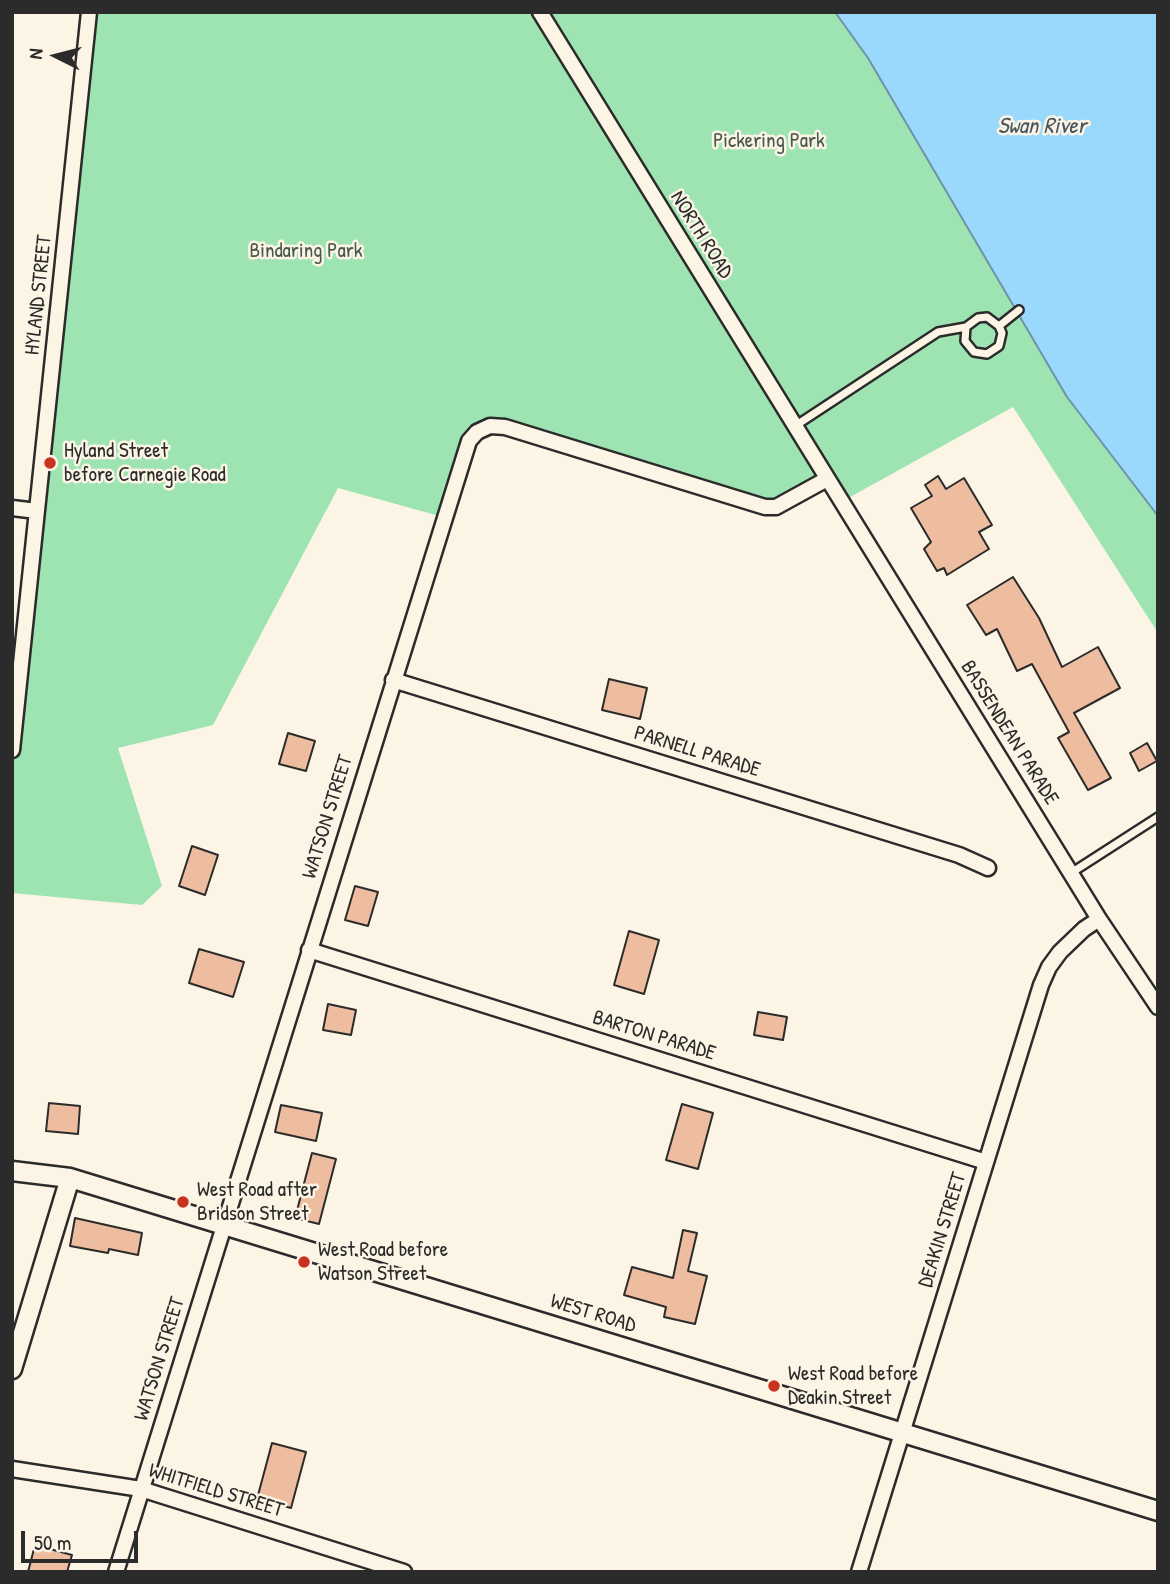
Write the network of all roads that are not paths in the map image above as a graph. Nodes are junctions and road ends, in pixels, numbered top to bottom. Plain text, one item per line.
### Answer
1 (89, 12) edge
2 (540, 12) edge
3 (1019, 310) dead end
4 (999, 326) junction
5 (966, 327) junction
6 (795, 426) junction
7 (827, 479) junction
8 (12, 508) edge
9 (37, 511) junction
10 (393, 680) junction
11 (12, 750) edge
12 (1158, 817) edge
13 (988, 868) dead end
14 (1071, 874) junction
15 (1099, 919) junction
16 (309, 950) junction
17 (1158, 1007) edge
18 (986, 1162) junction
19 (12, 1171) edge
20 (70, 1178) junction
21 (223, 1225) junction
22 (12, 1369) edge
23 (902, 1433) junction
24 (12, 1469) edge
25 (141, 1489) junction
26 (1158, 1511) edge
27 (116, 1572) edge
28 (404, 1572) edge
29 (859, 1572) edge

1 - 9 street, HYLAND STREET
2 - 6 street, NORTH ROAD
3 - 4 lane
4 - 5 lane
4 - 5 lane
5 - 6 lane
6 - 7 street, NORTH ROAD
7 - 10 street, WATSON STREET
7 - 14 street, BASSENDEAN PARADE
8 - 9 street
9 - 11 street, HYLAND STREET
10 - 13 street, PARNELL PARADE
10 - 16 street, WATSON STREET
12 - 14 lane
14 - 15 street, BASSENDEAN PARADE
15 - 17 street, BASSENDEAN PARADE
15 - 18 street, DEAKIN STREET
16 - 18 street, BARTON PARADE
16 - 21 street, WATSON STREET
18 - 23 street, DEAKIN STREET
19 - 20 street, WEST ROAD
20 - 21 street, WEST ROAD
20 - 22 street
21 - 23 street, WEST ROAD
21 - 25 street, WATSON STREET
23 - 26 street, WEST ROAD
23 - 29 street, DEAKIN STREET
24 - 25 street, WHITFIELD STREET
25 - 27 street, WATSON STREET
25 - 28 street, WHITFIELD STREET

